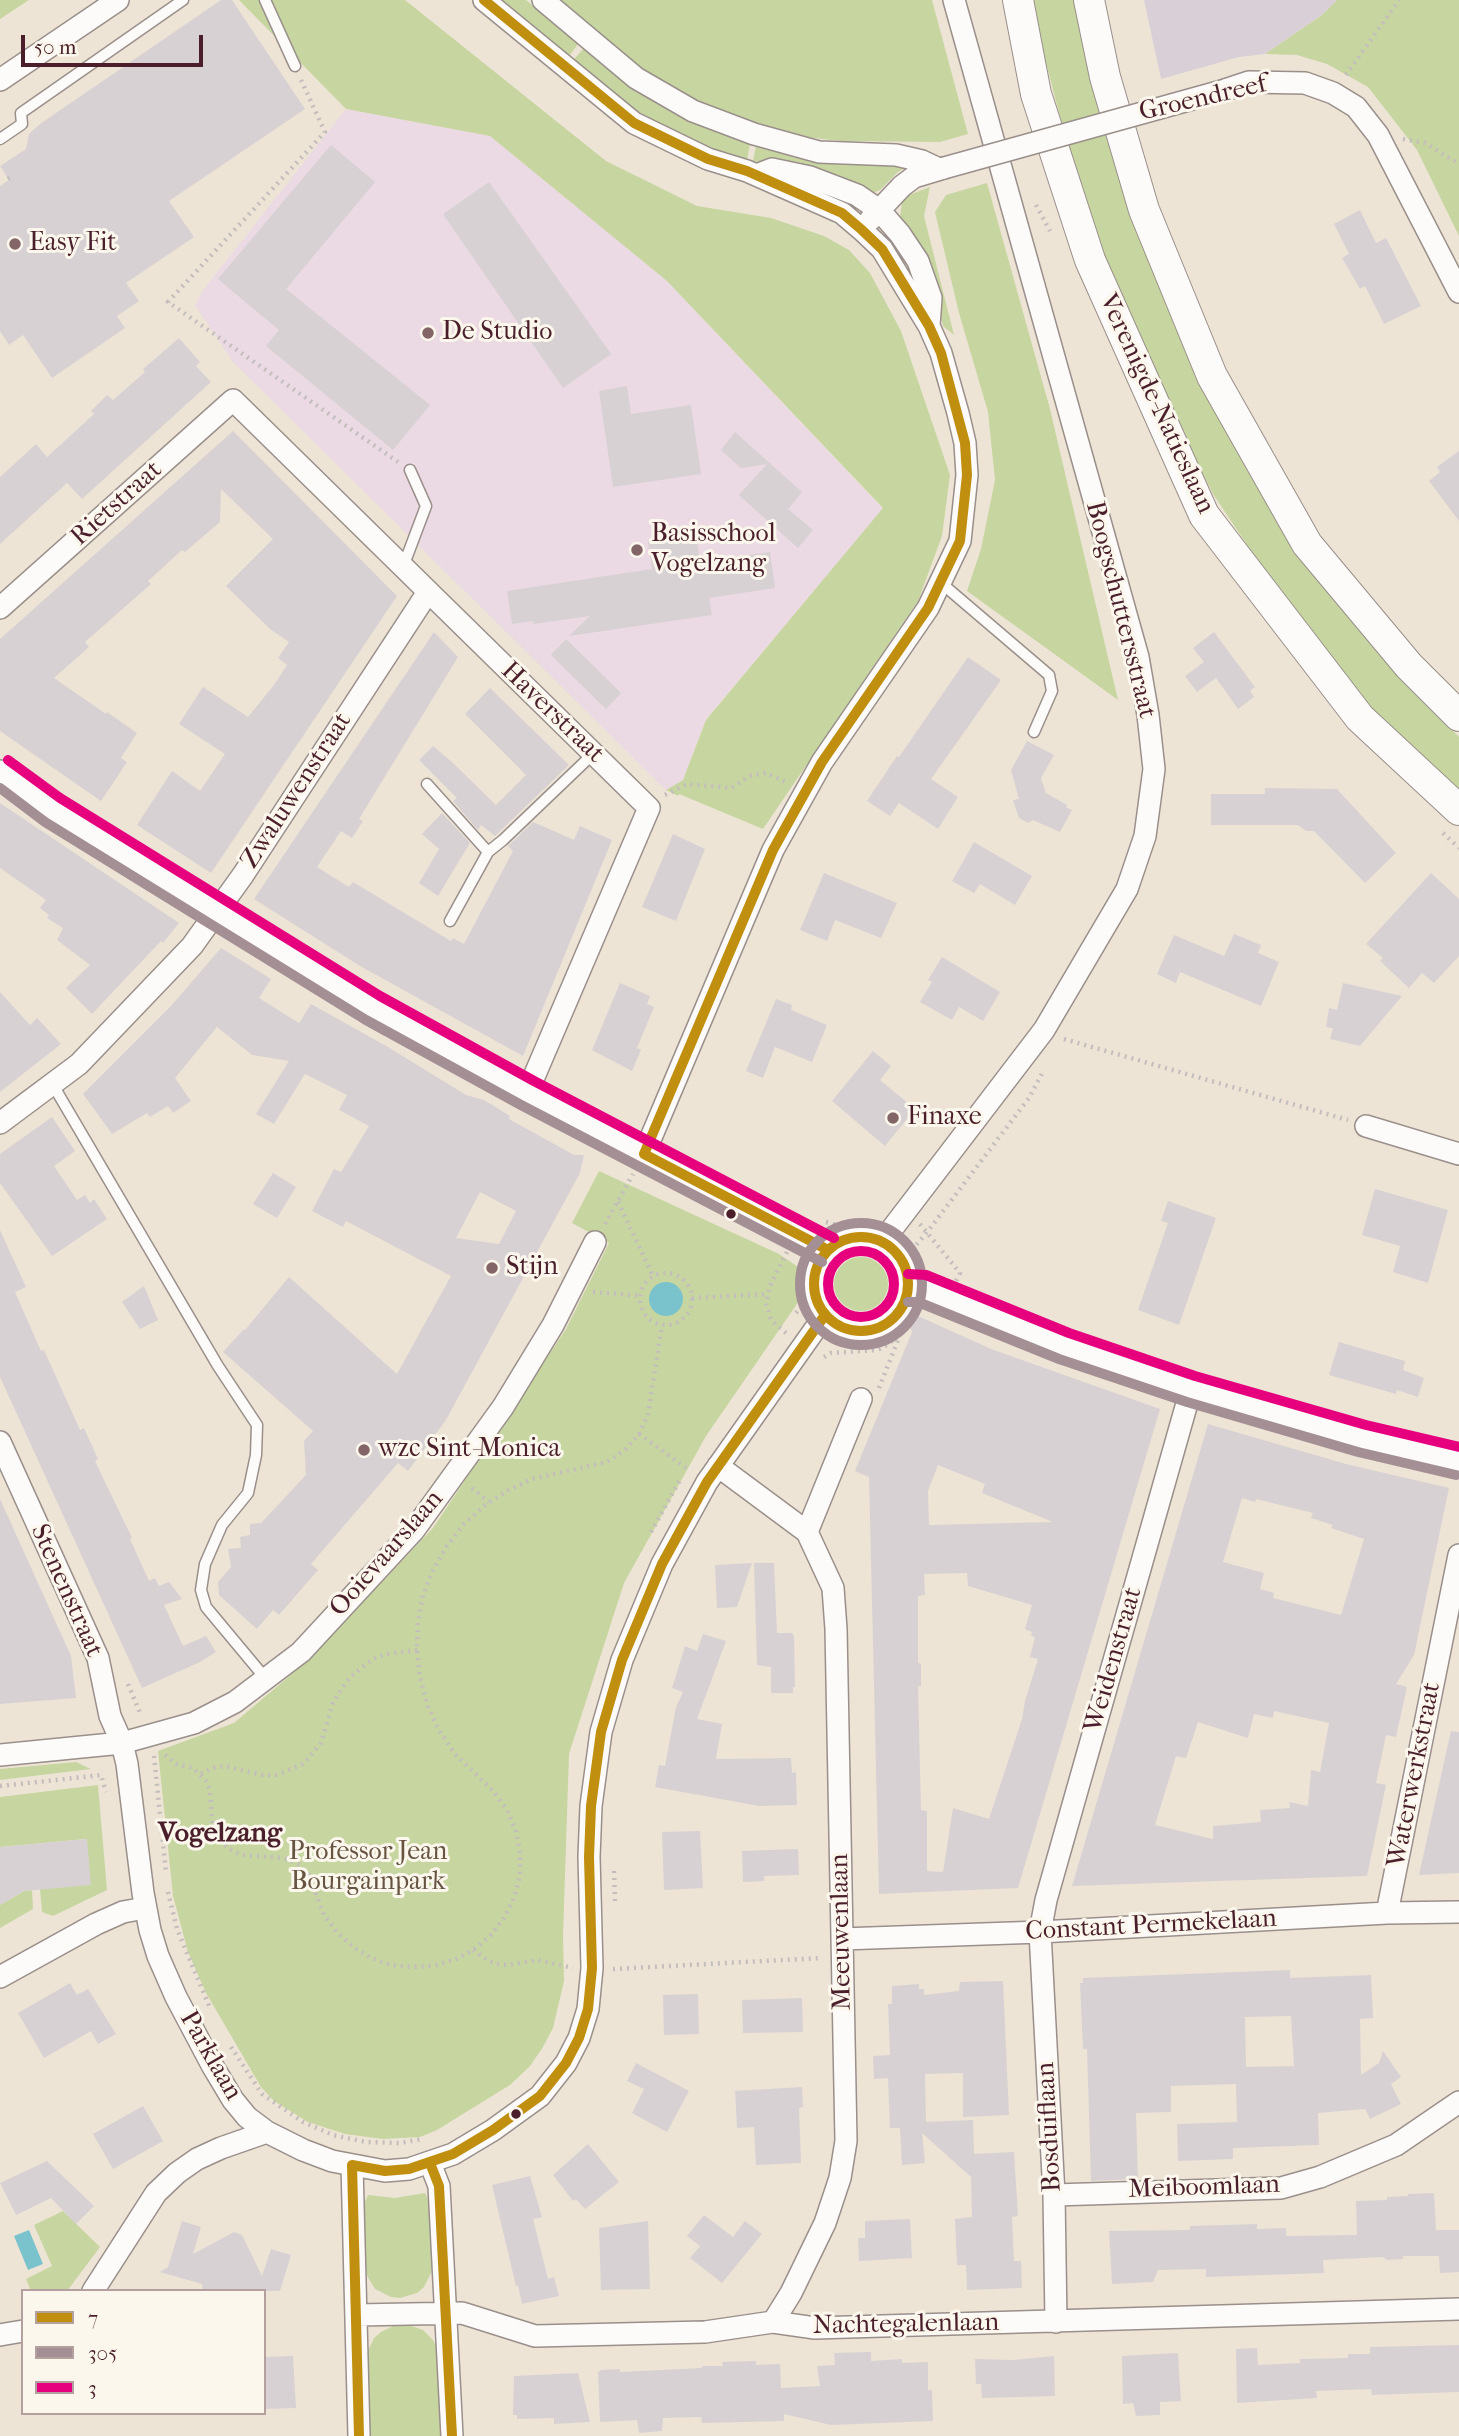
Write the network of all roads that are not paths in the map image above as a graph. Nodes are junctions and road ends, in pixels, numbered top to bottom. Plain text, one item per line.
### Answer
1 (118, 0) edge
2 (183, 0) edge
3 (265, 0) edge
4 (484, 0) edge
5 (543, 0) edge
6 (954, 0) edge
7 (1018, 0) edge
8 (1089, 0) edge
9 (295, 66) road end
10 (0, 80) edge
11 (754, 134) junction
12 (0, 139) edge
13 (941, 169) junction
14 (752, 173) junction
15 (879, 210) junction
16 (862, 230) junction
17 (1459, 292) edge
18 (929, 326) junction
19 (233, 400) joint
20 (410, 470) road end
21 (403, 567) junction
22 (940, 582) junction
23 (428, 592) junction
24 (0, 608) edge
25 (1459, 716) edge
26 (1034, 732) dead end
27 (593, 754) junction
28 (0, 771) edge
29 (428, 785) dead end
30 (1459, 810) edge
31 (488, 852) junction
32 (216, 911) junction
33 (450, 921) dead end
34 (54, 1085) junction
35 (527, 1093) junction
36 (0, 1123) edge
37 (1366, 1126) road end
38 (643, 1154) junction
39 (1459, 1154) edge
40 (595, 1242) road end
41 (882, 1242) junction
42 (828, 1250) junction
43 (908, 1288) junction
44 (825, 1315) junction
45 (1191, 1389) junction
46 (861, 1399) dead end
47 (0, 1442) edge
48 (1459, 1461) edge
49 (713, 1474) junction
50 (807, 1532) junction
51 (1459, 1555) edge
52 (266, 1679) junction
53 (122, 1744) junction
54 (0, 1755) edge
55 (145, 1908) junction
56 (1459, 1912) edge
57 (1387, 1913) junction
58 (1040, 1932) junction
59 (843, 1948) junction
60 (0, 1977) edge
61 (1459, 2102) edge
62 (267, 2132) junction
63 (430, 2163) junction
64 (352, 2165) junction
65 (1054, 2195) junction
66 (94, 2289) edge
67 (1459, 2309) edge
68 (446, 2313) junction
69 (357, 2315) junction
70 (774, 2322) junction
71 (1056, 2322) junction
72 (21, 2331) edge
73 (0, 2334) edge
74 (359, 2436) edge
75 (452, 2436) edge

1 - 10 street
2 - 12 lane
3 - 9 lane
4 - 14 street
5 - 11 street
6 - 41 street, Boogschuttersstraat
7 - 30 main road, Verenigde-Natieslaan
8 - 25 main road
11 - 13 street
11 - 14 street
13 - 15 street, Groendreef
13 - 17 street, Groendreef, bridge
14 - 15 street
14 - 16 street
15 - 16 street, Groendreef
15 - 18 street
16 - 18 street
18 - 22 street
19 - 21 street, Haverstraat
19 - 24 street, Rietstraat
20 - 21 lane
21 - 23 street, Haverstraat
22 - 26 lane
22 - 38 street
23 - 27 street, Haverstraat
23 - 32 street, Zwaluwenstraat
27 - 31 lane
27 - 35 street, Haverstraat
28 - 32 street
29 - 31 lane
31 - 33 lane
32 - 34 street, Zwaluwenstraat
32 - 35 street
34 - 36 street, Zwaluwenstraat
34 - 52 lane
35 - 38 street
37 - 39 street
38 - 42 street
40 - 52 street, Ooievaarslaan
41 - 42 street
41 - 43 street
42 - 44 street
43 - 44 street
43 - 45 street
44 - 49 street, Parklaan
45 - 48 street
45 - 58 street, Weidenstraat
46 - 50 street
47 - 53 street, Stenenstraat
49 - 50 street, Meeuwenlaan
49 - 63 street, Parklaan
50 - 59 street, Meeuwenlaan
51 - 57 street, Waterwerkstraat
52 - 53 street, Ooievaarslaan
53 - 54 street, Ooievaarslaan
53 - 55 street, Parklaan
55 - 60 street
55 - 62 street, Parklaan
56 - 57 street, Constant Permekelaan
57 - 58 street, Constant Permekelaan
58 - 59 street, Constant Permekelaan
58 - 65 street, Bosduiflaan
59 - 70 street, Meeuwenlaan
61 - 65 street, Meiboomlaan
62 - 64 street, Parklaan
62 - 66 street
63 - 64 street, Parklaan
63 - 68 street
64 - 69 street
65 - 71 street, Bosduiflaan
67 - 71 street, Nachtegalenlaan
68 - 69 street, Nachtegalenlaan
68 - 70 street, Nachtegalenlaan
68 - 75 street
69 - 74 street
70 - 71 street, Nachtegalenlaan
72 - 73 street

